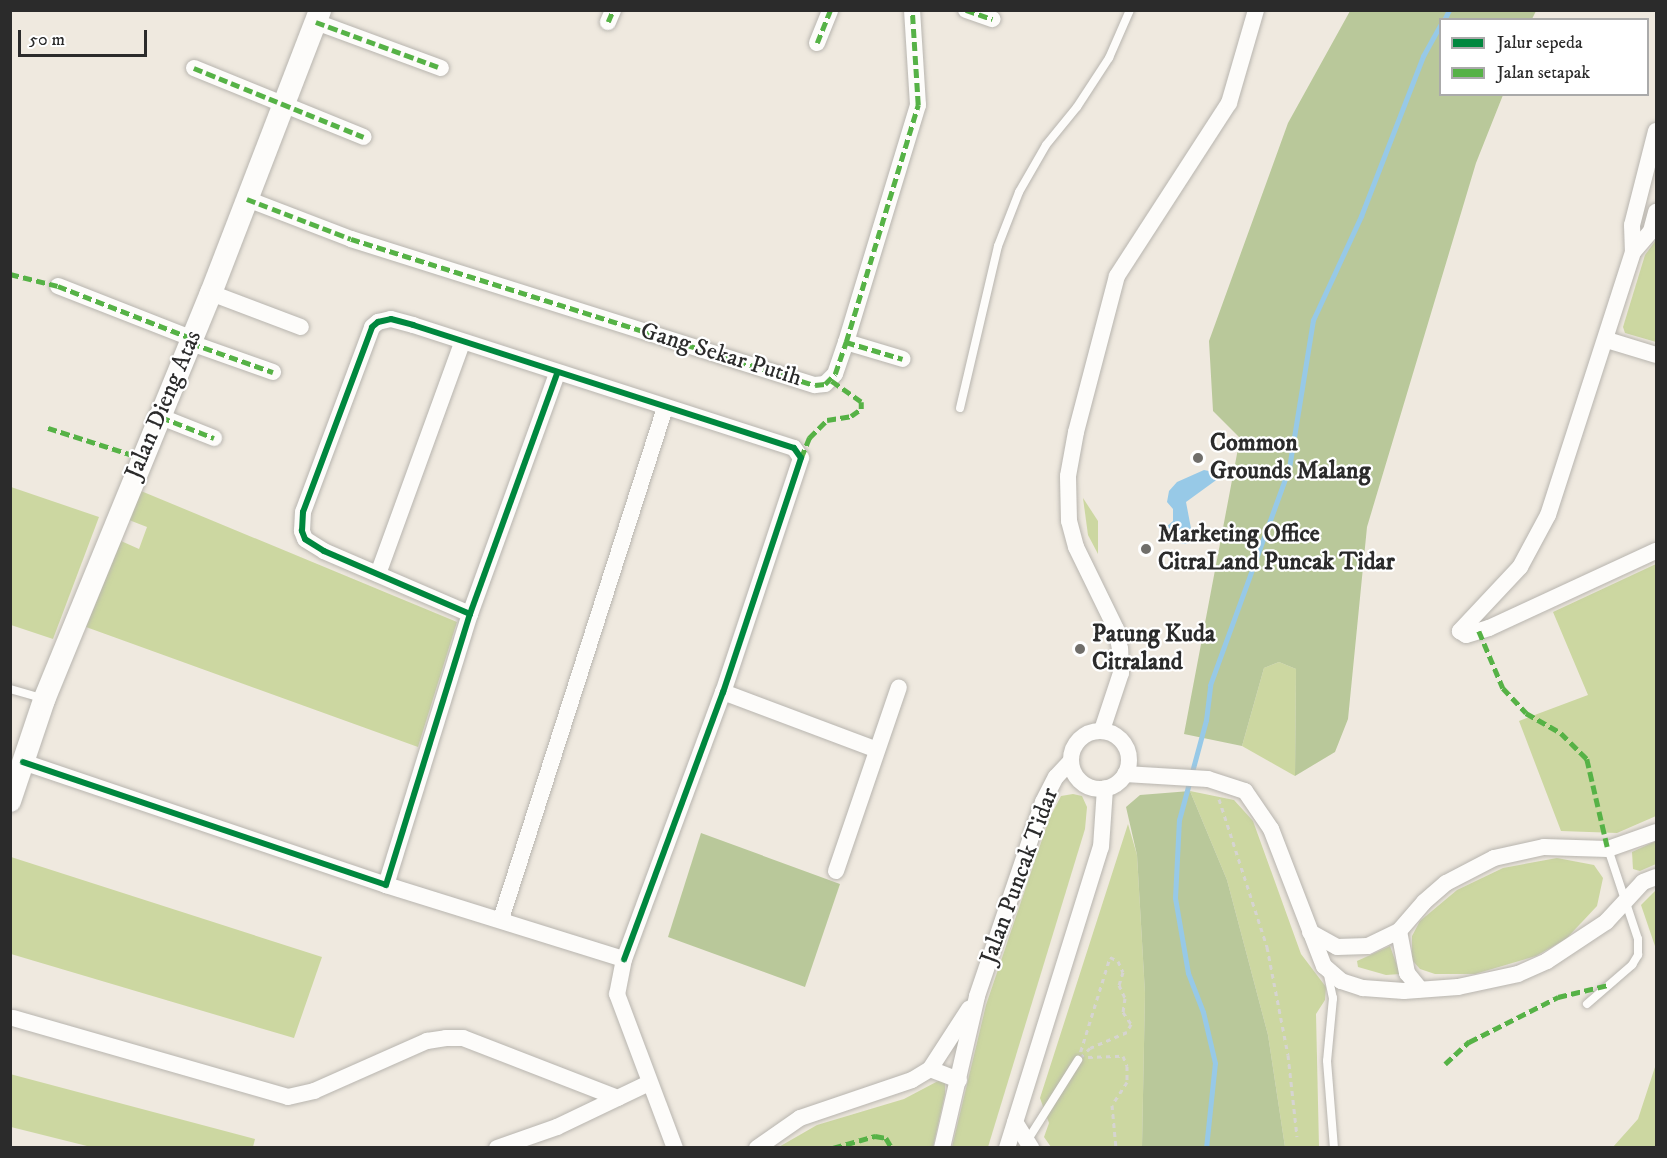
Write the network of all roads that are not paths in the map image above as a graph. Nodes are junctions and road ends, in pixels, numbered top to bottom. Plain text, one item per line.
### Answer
1 (830, 10) edge
2 (912, 10) edge
3 (966, 10) edge
4 (1130, 10) edge
5 (1256, 10) edge
6 (318, 16) edge
7 (992, 19) dead end
8 (817, 43) dead end
9 (194, 68) dead end
10 (441, 68) dead end
11 (286, 102) junction
12 (1656, 131) edge
13 (363, 136) dead end
14 (247, 199) junction
15 (1656, 212) edge
16 (1633, 252) junction
17 (58, 286) dead end
18 (211, 293) junction
19 (301, 327) dead end
20 (1607, 340) junction
21 (192, 341) junction
22 (846, 342) junction
23 (462, 343) junction
24 (1656, 355) edge
25 (903, 359) dead end
26 (273, 372) dead end
27 (557, 374) junction
28 (665, 408) junction
29 (960, 408) dead end
30 (161, 417) junction
31 (214, 438) dead end
32 (1656, 551) edge
33 (378, 574) junction
34 (470, 614) junction
35 (898, 687) dead end
36 (10, 689) edge
37 (723, 692) junction
38 (44, 700) junction
39 (1102, 730) junction
40 (875, 749) junction
41 (1071, 761) junction
42 (23, 762) junction
43 (1125, 774) junction
44 (1106, 788) junction
45 (10, 801) edge
46 (1656, 832) edge
47 (1608, 849) junction
48 (836, 871) dead end
49 (1656, 876) edge
50 (386, 885) junction
51 (1627, 899) junction
52 (501, 919) junction
53 (1399, 931) junction
54 (1310, 932) junction
55 (624, 959) junction
56 (1324, 966) junction
57 (1420, 989) junction
58 (977, 996) junction
59 (1587, 1004) dead end
60 (12, 1017) edge
61 (1078, 1060) road end
62 (930, 1069) junction
63 (959, 1080) junction
64 (649, 1083) junction
65 (618, 1098) junction
66 (1015, 1122) junction
67 (1029, 1144) edge
68 (497, 1148) edge
69 (675, 1148) edge
70 (757, 1148) edge
71 (942, 1148) edge
72 (1008, 1148) edge
73 (1334, 1148) edge

1 - 8 street
2 - 22 street, Gang Sekar Putih
3 - 7 street
4 - 29 lane
5 - 39 street
6 - 10 street
6 - 11 street, Jalan Dieng Atas
9 - 11 street
11 - 13 street
11 - 14 street, Jalan Dieng Atas
12 - 16 street
14 - 18 street, Jalan Dieng Atas
14 - 22 street, Gang Sekar Putih
15 - 16 street
16 - 20 street
17 - 21 street
18 - 19 street
18 - 21 street, Jalan Dieng Atas
20 - 24 street
20 - 32 street
21 - 26 street
21 - 30 street, Jalan Dieng Atas
22 - 25 street
23 - 27 street
23 - 33 street
23 - 33 street
27 - 28 street
27 - 34 street
28 - 37 street
28 - 52 street
30 - 31 street
30 - 38 street, Jalan Dieng Atas
33 - 34 street
34 - 50 street
35 - 40 street
36 - 38 lane
37 - 40 street
37 - 55 street
38 - 42 street, Jalan Dieng Atas
39 - 41 street
39 - 43 street
40 - 48 street
41 - 44 street
41 - 58 street, Jalan Puncak Tidar
42 - 45 street, Jalan Dieng Atas
42 - 50 street
43 - 44 street
43 - 54 street
44 - 66 street
46 - 47 street
47 - 51 lane
47 - 53 street
49 - 51 street
50 - 52 street
51 - 57 street
51 - 59 lane
52 - 55 street
53 - 54 street
53 - 57 street
54 - 56 street
55 - 64 street
56 - 57 street
56 - 73 lane
58 - 62 street, Jalan Puncak Tidar
58 - 63 street, Jalan Puncak Tidar
60 - 65 street
61 - 67 lane
62 - 63 street
62 - 70 street, Jalan Puncak Tidar
63 - 71 street, Jalan Puncak Tidar
64 - 65 street
64 - 69 street
65 - 68 street
66 - 67 street
66 - 72 street

